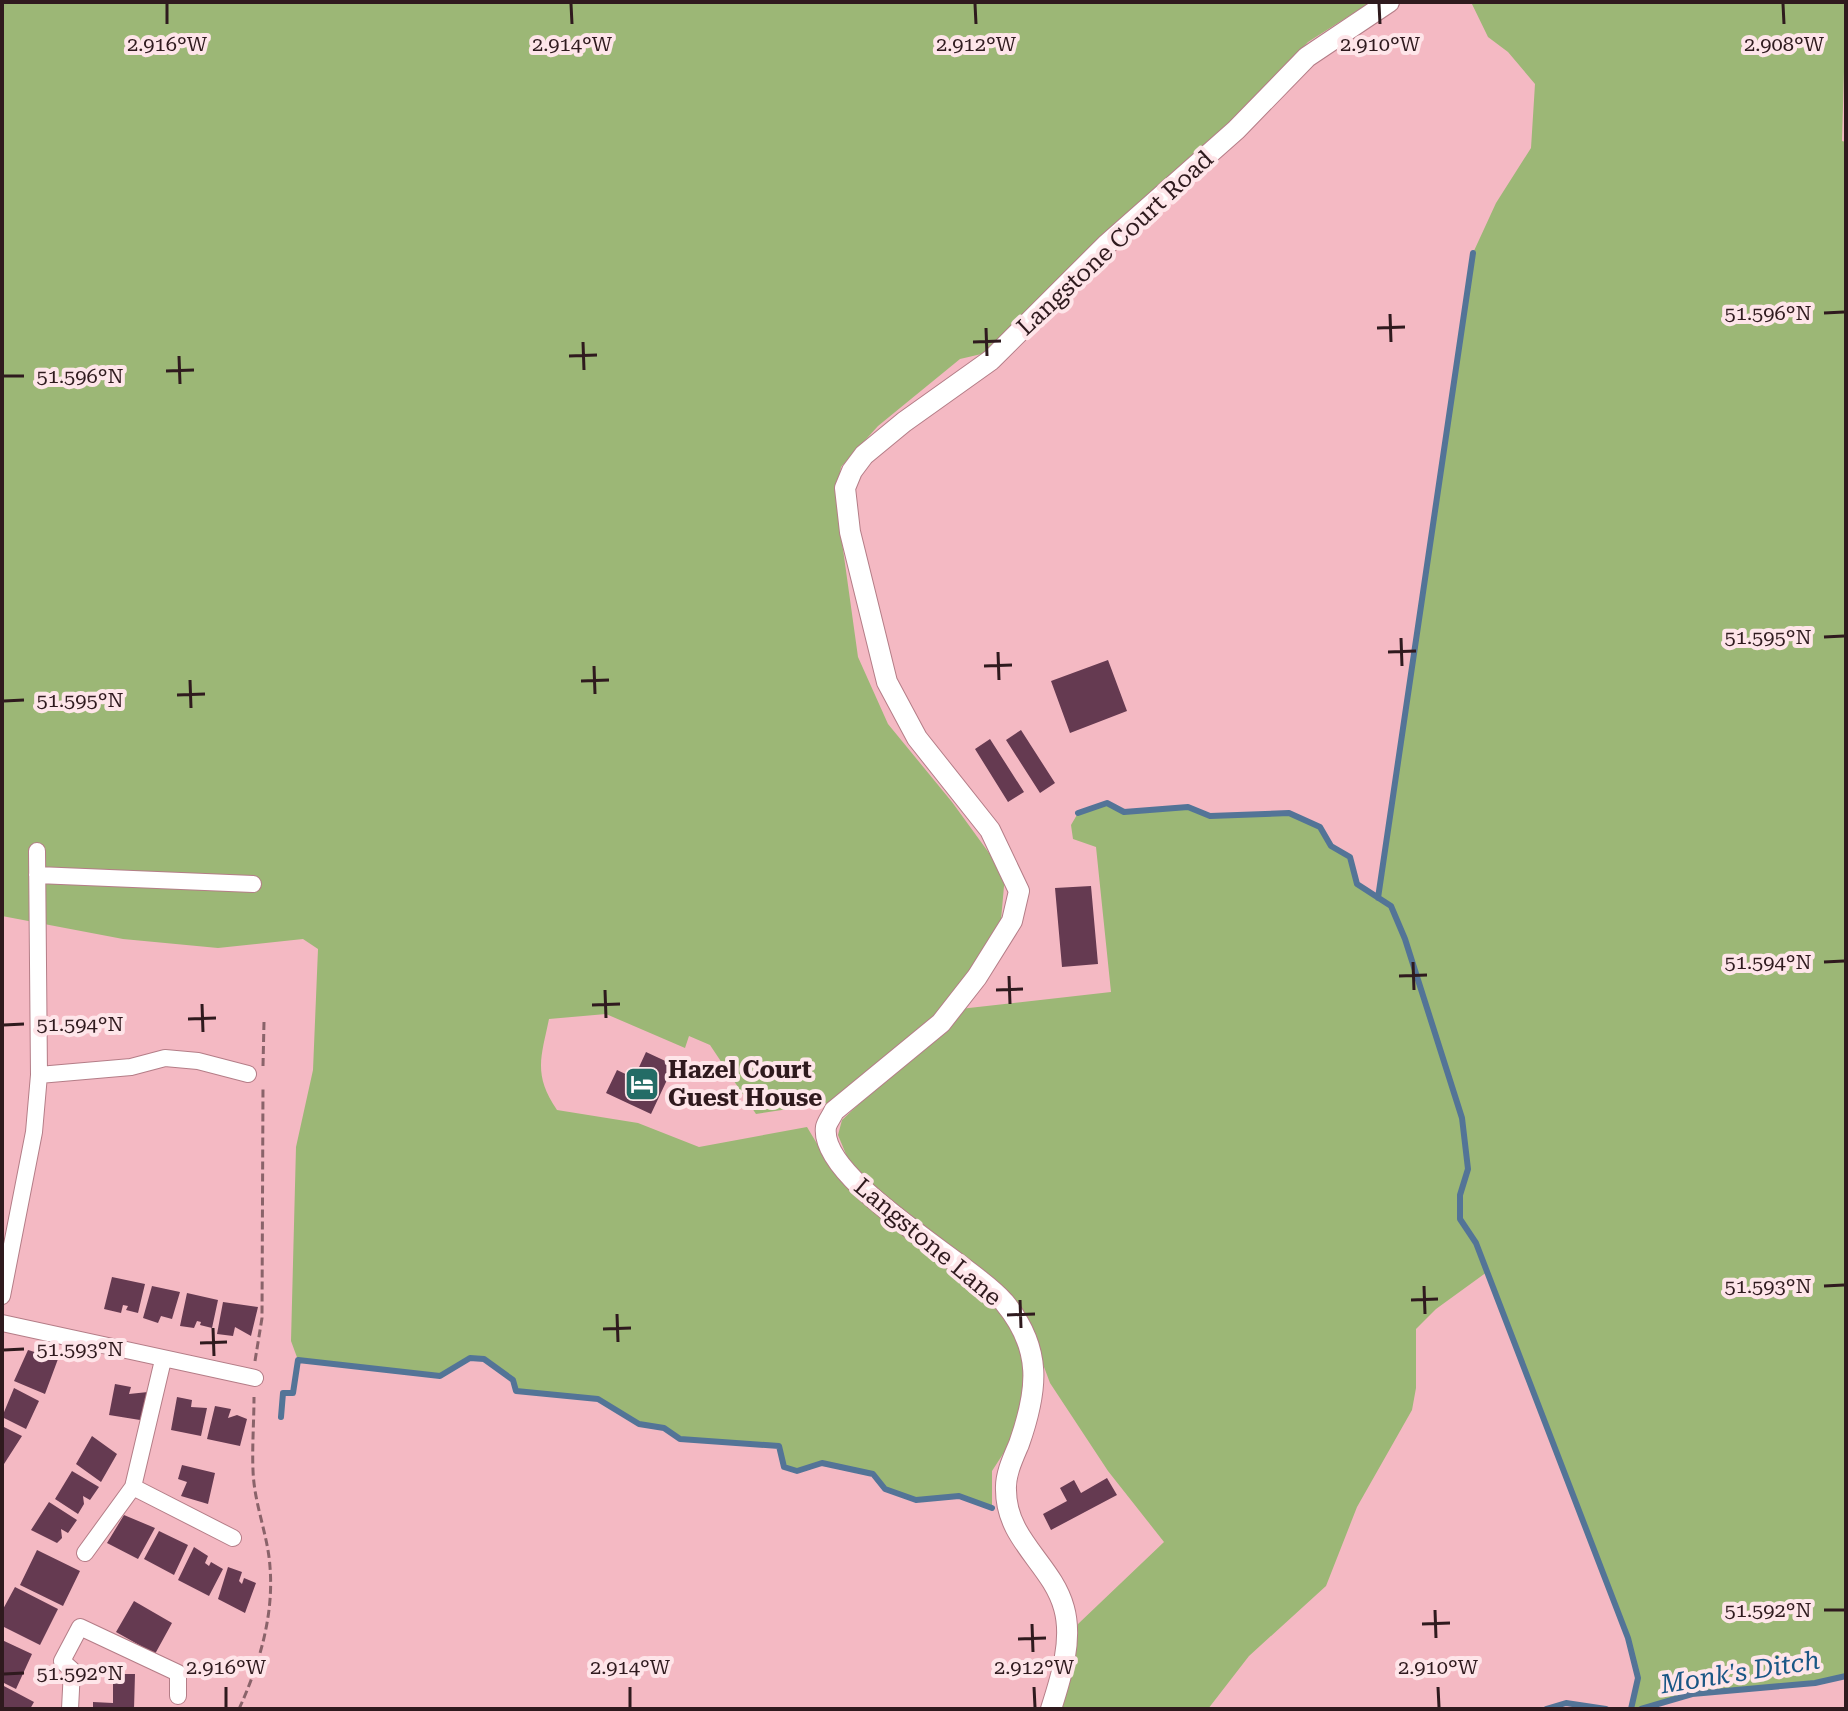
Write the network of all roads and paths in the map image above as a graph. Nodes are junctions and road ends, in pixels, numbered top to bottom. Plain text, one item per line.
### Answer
1 (1389, 2) edge
2 (845, 488) joint
3 (37, 851) dead end
4 (37, 875) junction
5 (253, 884) dead end
6 (248, 1074) dead end
7 (39, 1075) junction
8 (10, 1211) edge
9 (2, 1296) edge
10 (2, 1323) edge
11 (163, 1360) junction
12 (255, 1378) dead end
13 (133, 1487) junction
14 (233, 1538) dead end
15 (85, 1553) dead end
16 (178, 1696) dead end
17 (70, 1709) edge
18 (1051, 1709) edge

1 - 2 street, Langstone Court Road
2 - 18 street, Langstone Lane
3 - 4 street
4 - 5 street
4 - 7 street
6 - 7 street
7 - 8 street
8 - 9 street
10 - 11 street
11 - 12 street
11 - 13 street
13 - 14 street
13 - 15 street
16 - 17 street

